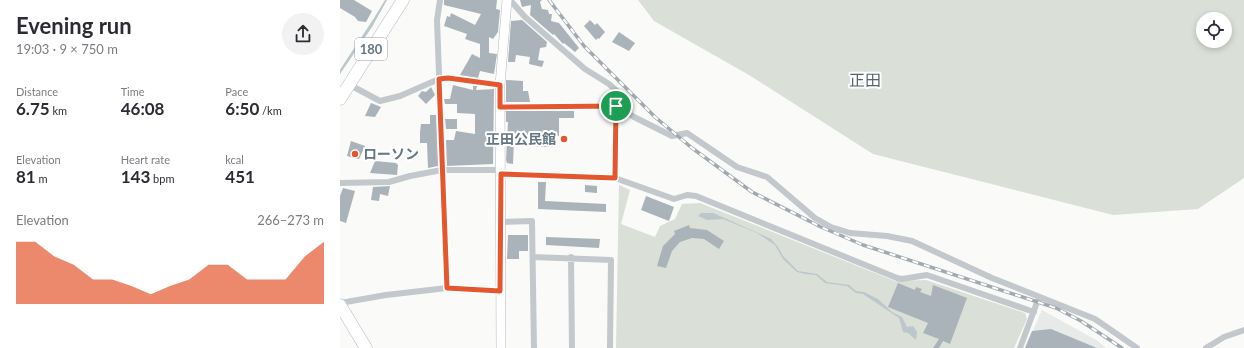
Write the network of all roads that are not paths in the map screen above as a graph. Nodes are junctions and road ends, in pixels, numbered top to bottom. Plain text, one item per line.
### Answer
1 (403, 0) edge
2 (440, 0) edge
3 (508, 0) edge
4 (439, 79) junction
5 (348, 84) junction
6 (500, 85) junction
7 (340, 99) edge
8 (619, 104) junction
9 (500, 107) junction
10 (442, 170) junction
11 (500, 172) junction
12 (615, 178) junction
13 (340, 184) edge
14 (500, 222) junction
15 (533, 256) junction
16 (572, 257) junction
17 (447, 288) junction
18 (500, 291) junction
19 (1039, 297) junction
20 (340, 304) edge
21 (1034, 312) junction
22 (1244, 330) edge
23 (366, 348) edge
24 (501, 348) edge
25 (534, 348) edge
26 (572, 348) edge
27 (610, 348) edge
28 (1020, 348) edge
29 (1137, 348) edge
30 (1202, 348) edge
31 (1206, 348) edge

1 - 5 highway, 180
2 - 4 street
3 - 6 street
3 - 8 street
4 - 5 street
4 - 6 street
4 - 10 street
5 - 7 highway, 180
6 - 9 street
8 - 9 street
8 - 12 street
8 - 19 street
9 - 11 street
10 - 11 street
10 - 13 street
10 - 17 street
11 - 12 street
11 - 14 street
12 - 21 street
14 - 15 street
14 - 18 street
15 - 16 street
15 - 25 street
16 - 26 street
16 - 27 street
17 - 18 street
17 - 20 street
18 - 24 street
19 - 21 street
19 - 29 street
20 - 23 highway
21 - 28 street
22 - 31 street
30 - 31 street

